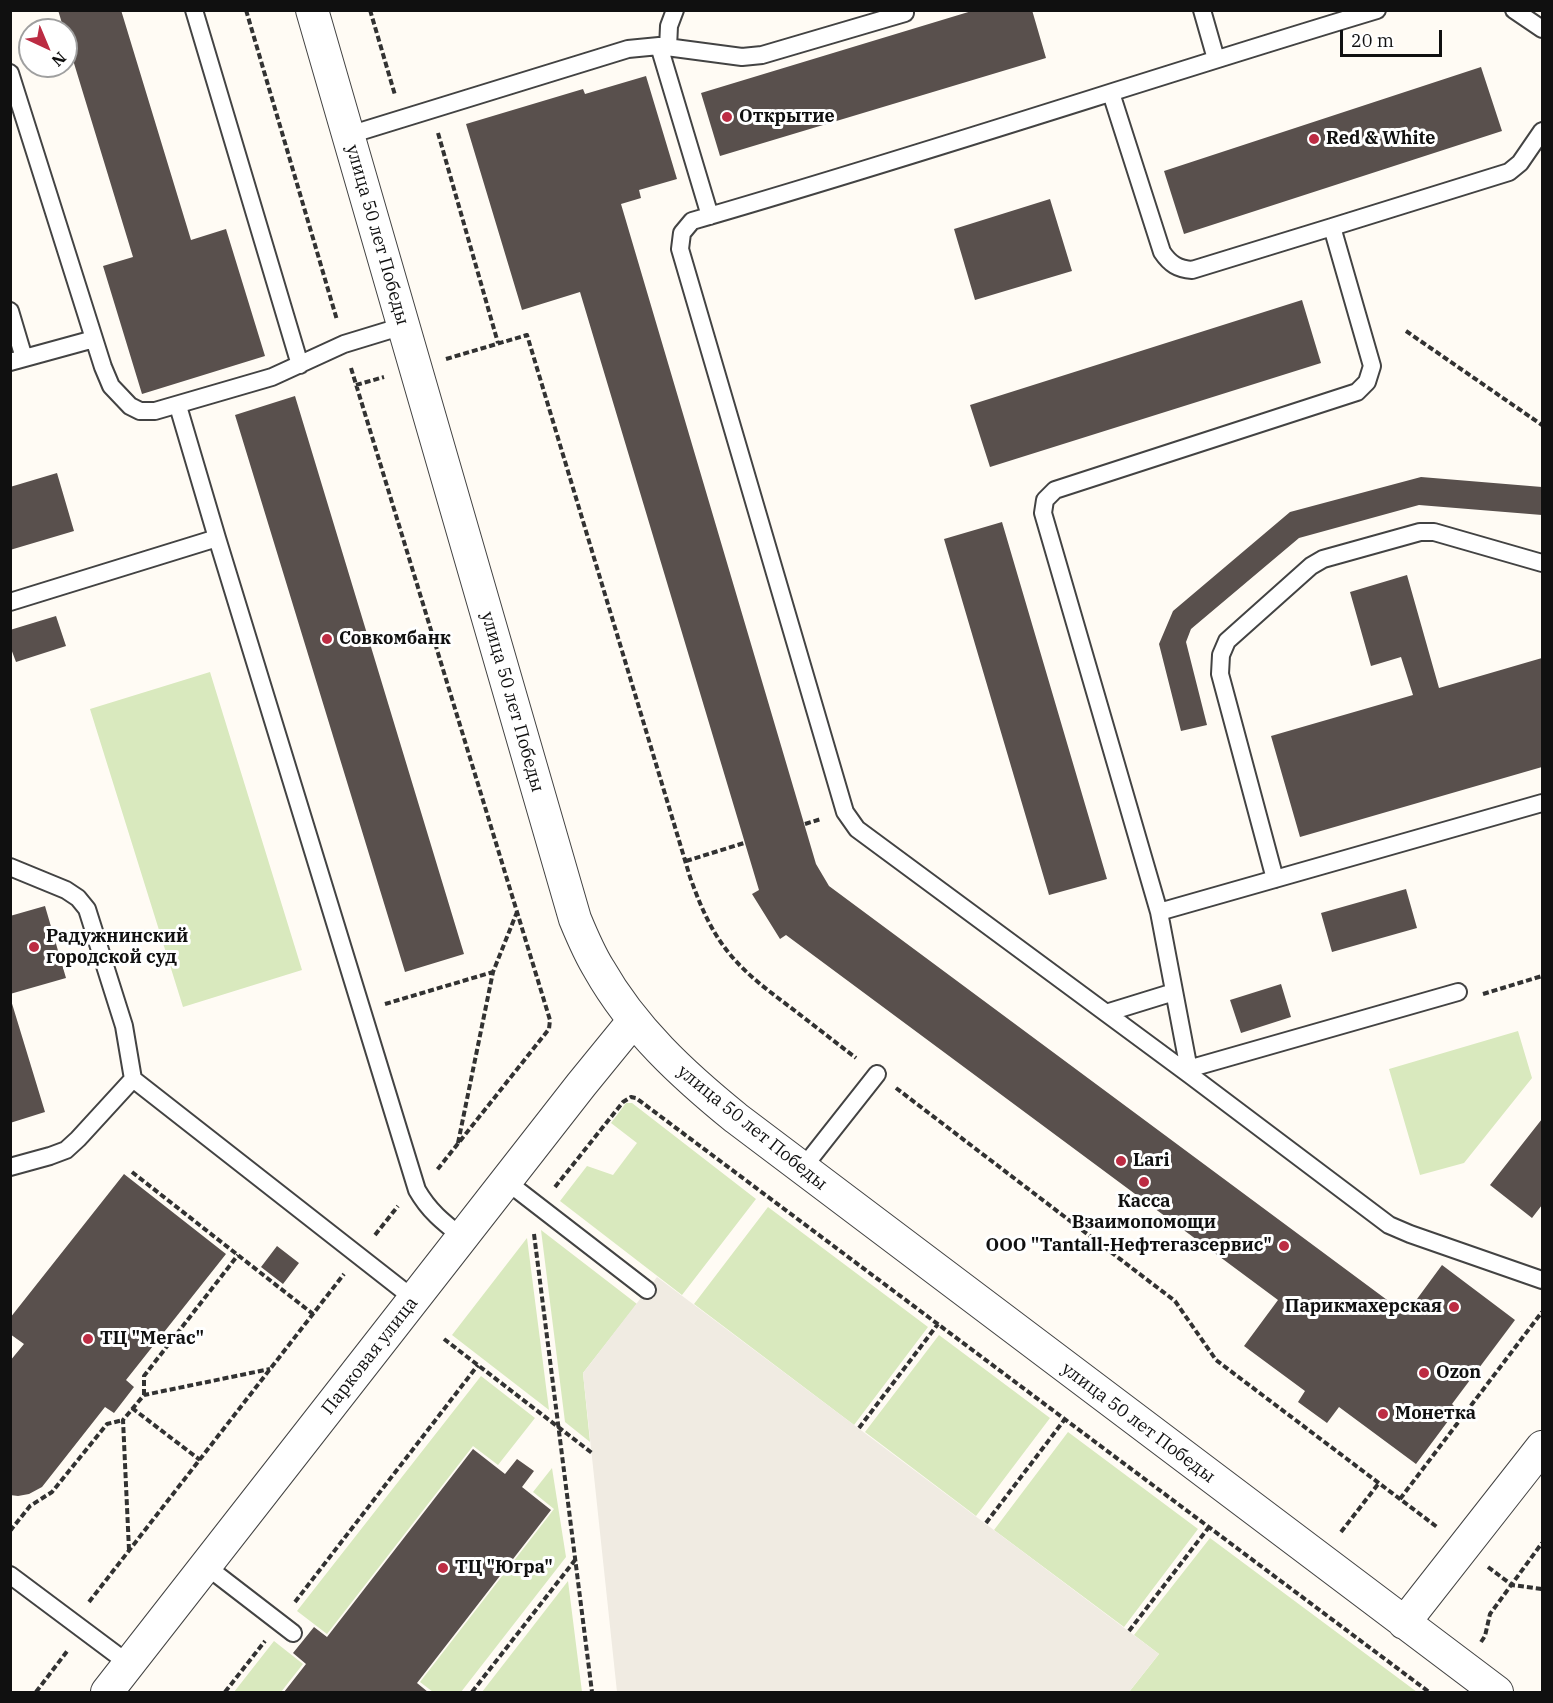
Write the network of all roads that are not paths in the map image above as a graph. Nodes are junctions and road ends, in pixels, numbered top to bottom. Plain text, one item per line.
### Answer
1 (195, 10) edge
2 (312, 10) edge
3 (675, 10) edge
4 (1202, 10) edge
5 (1377, 10) edge
6 (1514, 10) edge
7 (905, 13) dead end
8 (1542, 29) edge
9 (664, 47) junction
10 (1216, 58) junction
11 (10, 73) edge
12 (1111, 93) junction
13 (1542, 131) edge
14 (349, 135) junction
15 (710, 216) junction
16 (1332, 227) junction
17 (10, 311) edge
18 (403, 326) junction
19 (93, 339) junction
20 (17, 360) edge
21 (300, 365) junction
22 (178, 406) junction
23 (217, 538) junction
24 (1542, 563) edge
25 (10, 602) edge
26 (1542, 803) edge
27 (10, 867) edge
28 (1275, 879) junction
29 (1159, 912) junction
30 (1174, 992) junction
31 (1458, 992) road end
32 (1107, 1013) junction
33 (634, 1020) junction
34 (1189, 1072) junction
35 (877, 1074) road end
36 (133, 1079) junction
37 (10, 1167) edge
38 (802, 1169) junction
39 (507, 1181) junction
40 (462, 1237) junction
41 (1540, 1276) edge
42 (647, 1290) dead end
43 (414, 1299) junction
44 (1542, 1447) edge
45 (206, 1566) junction
46 (10, 1575) edge
47 (1404, 1623) junction
48 (292, 1633) dead end
49 (129, 1664) junction
50 (107, 1692) edge
51 (1497, 1692) edge

1 - 21 lane
2 - 14 street, улица 50 лет Победы
3 - 9 lane
4 - 10 lane
5 - 10 lane
6 - 8 lane
7 - 9 lane
9 - 14 lane
9 - 15 lane
10 - 12 lane
11 - 19 lane
12 - 15 lane
12 - 16 lane
13 - 16 lane
14 - 18 street, улица 50 лет Победы
15 - 32 lane
16 - 29 lane
17 - 20 lane
18 - 21 lane
18 - 33 street, улица 50 лет Победы
19 - 20 lane
19 - 22 lane
21 - 22 lane
22 - 23 lane
23 - 25 lane
23 - 40 lane
24 - 28 lane
26 - 28 lane
27 - 36 lane
28 - 29 lane
29 - 30 lane
30 - 32 lane
30 - 34 lane
31 - 34 lane
32 - 34 lane
33 - 38 street, улица 50 лет Победы
33 - 39 street, Парковая улица
34 - 41 lane
35 - 38 lane
36 - 37 lane
36 - 43 lane
38 - 47 street, улица 50 лет Победы
39 - 40 street, Парковая улица
39 - 42 lane
40 - 43 street, Парковая улица
43 - 45 street, Парковая улица
44 - 47 street
45 - 48 lane
45 - 49 street, Парковая улица
46 - 49 lane
47 - 51 street, улица 50 лет Победы
49 - 50 street, Парковая улица

